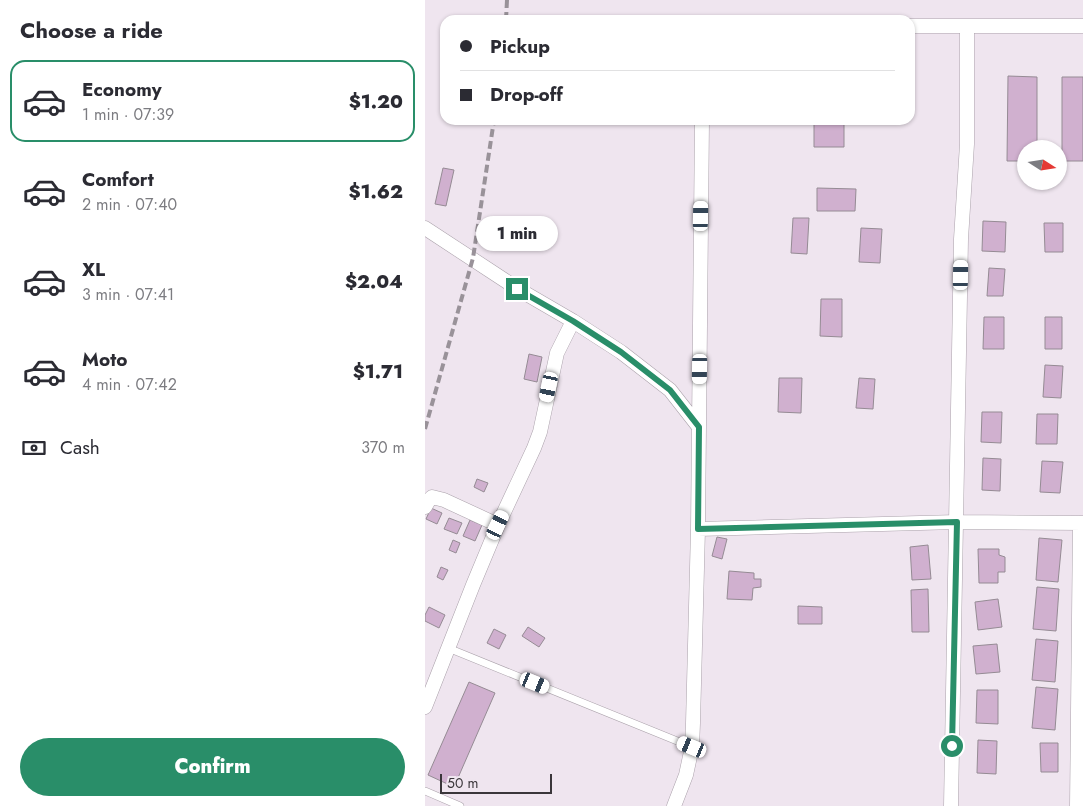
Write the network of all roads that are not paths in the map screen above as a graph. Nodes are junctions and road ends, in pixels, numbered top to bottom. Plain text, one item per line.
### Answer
1 (915, 26) edge
2 (967, 26) junction
3 (1083, 26) edge
4 (702, 125) edge
5 (425, 228) edge
6 (573, 321) junction
7 (699, 427) junction
8 (425, 507) edge
9 (957, 522) junction
10 (1081, 523) edge
11 (498, 525) junction
12 (698, 529) junction
13 (448, 648) junction
14 (425, 707) edge
15 (692, 747) junction
16 (425, 791) edge
17 (460, 806) edge
18 (674, 806) edge
19 (951, 806) edge
20 (1077, 806) edge

1 - 2 street
2 - 3 street
2 - 9 street
4 - 7 street
5 - 6 street
6 - 7 street
6 - 11 street
7 - 12 street
8 - 11 street
9 - 10 street
9 - 12 street
9 - 19 street
10 - 20 street
11 - 13 street
12 - 15 street
13 - 14 street
13 - 15 lane
15 - 18 street
16 - 17 lane

